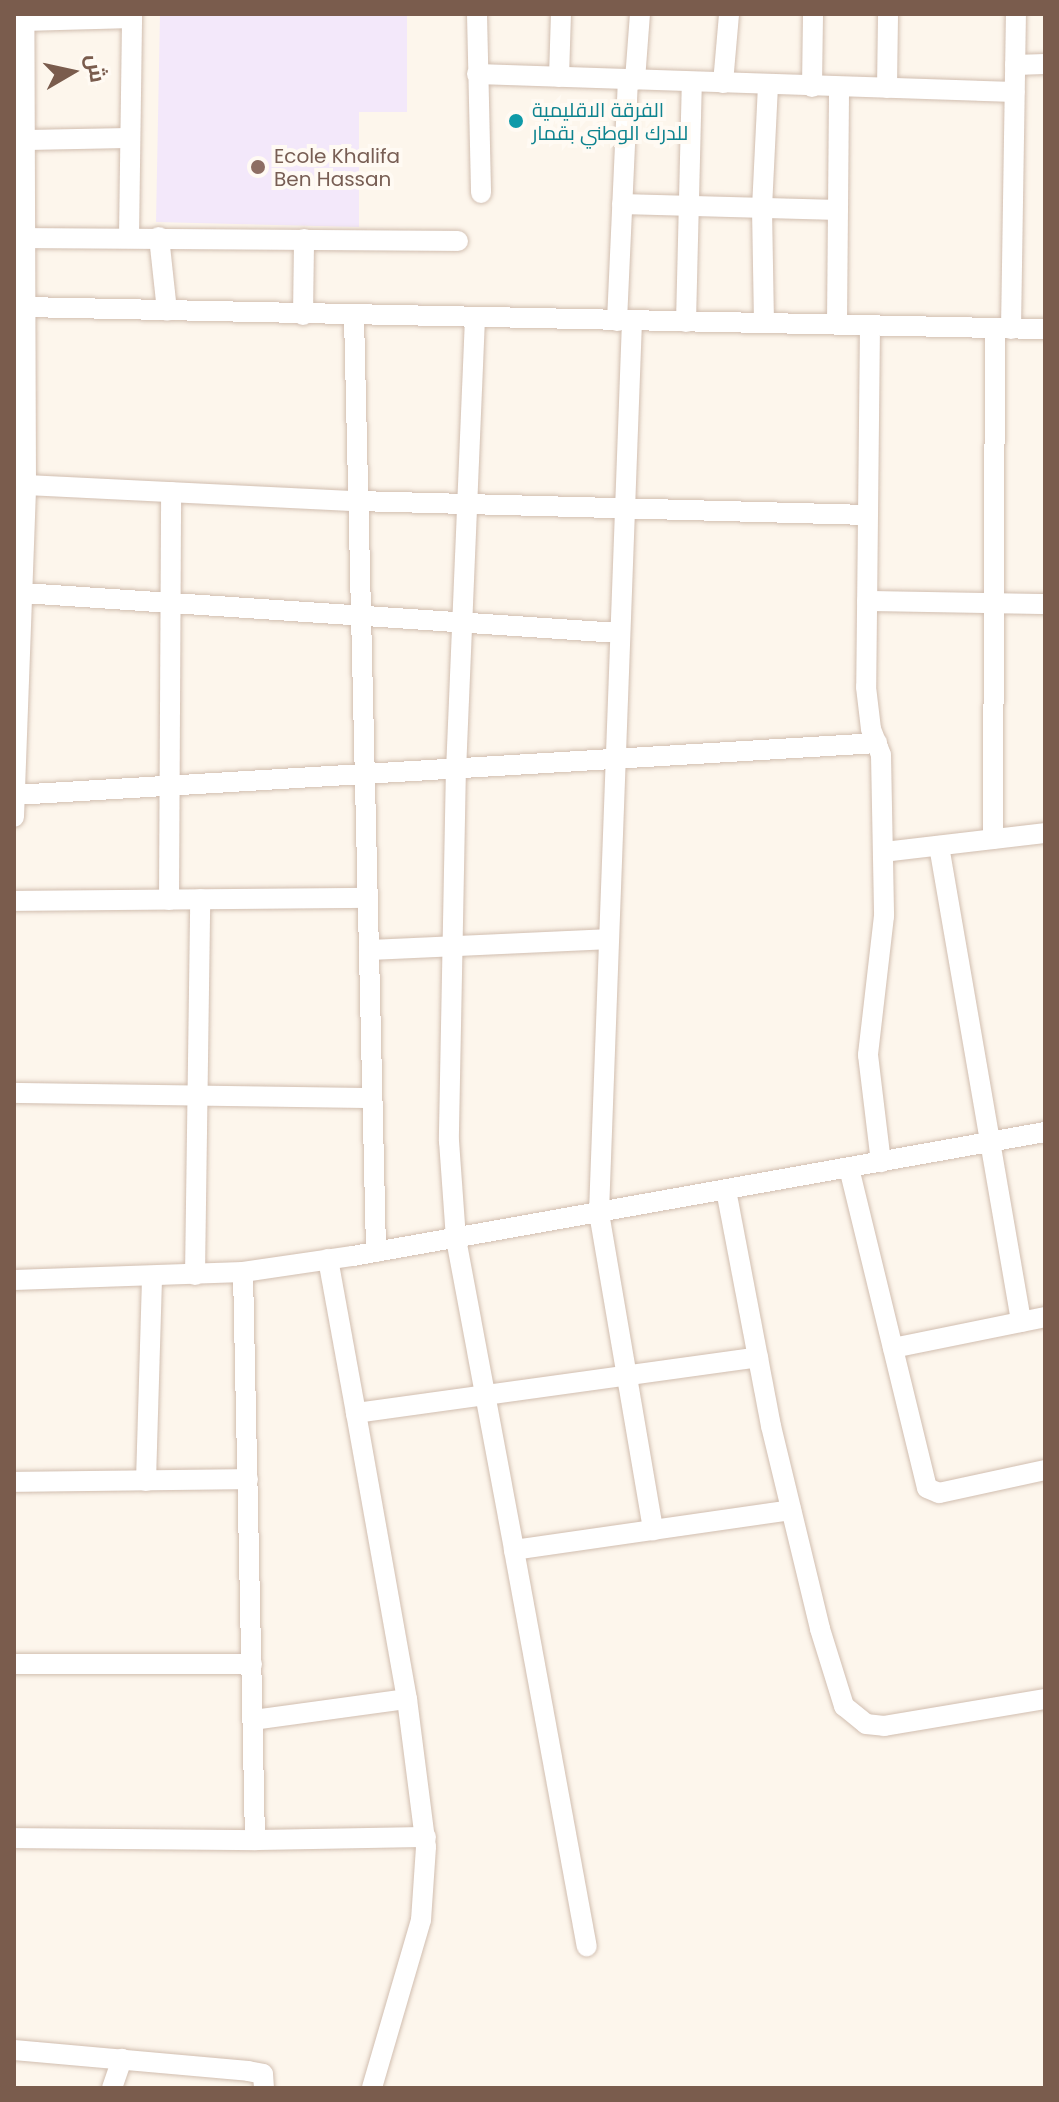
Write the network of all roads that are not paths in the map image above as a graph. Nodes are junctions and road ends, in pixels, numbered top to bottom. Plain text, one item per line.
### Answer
1 (477, 14) edge
2 (561, 14) edge
3 (640, 14) edge
4 (729, 14) edge
5 (813, 14) edge
6 (888, 14) edge
7 (1016, 14) edge
8 (132, 16) edge
9 (24, 17) edge
10 (19, 61) edge
11 (1045, 64) edge
12 (1015, 65) junction
13 (477, 74) junction
14 (559, 77) junction
15 (631, 80) junction
16 (692, 82) junction
17 (723, 83) junction
18 (768, 85) junction
19 (812, 87) junction
20 (839, 87) junction
21 (887, 88) junction
22 (1015, 92) junction
23 (130, 138) junction
24 (25, 140) junction
25 (20, 161) edge
26 (481, 193) dead end
27 (622, 204) junction
28 (689, 206) junction
29 (762, 208) junction
30 (838, 210) junction
31 (129, 237) junction
32 (159, 237) junction
33 (25, 238) junction
34 (304, 239) junction
35 (458, 241) dead end
36 (20, 283) edge
37 (25, 307) junction
38 (167, 311) junction
39 (303, 315) junction
40 (354, 316) junction
41 (475, 318) junction
42 (624, 321) junction
43 (686, 322) junction
44 (764, 323) junction
45 (837, 324) junction
46 (870, 325) junction
47 (1003, 328) junction
48 (1045, 329) edge
49 (20, 414) edge
50 (171, 492) junction
51 (22, 498) edge
52 (357, 501) junction
53 (465, 501) junction
54 (624, 505) junction
55 (867, 515) junction
56 (23, 593) junction
57 (867, 601) junction
58 (996, 603) junction
59 (173, 604) junction
60 (1045, 604) edge
61 (359, 618) junction
62 (462, 624) junction
63 (18, 627) edge
64 (619, 633) junction
65 (877, 743) junction
66 (15, 752) edge
67 (613, 756) junction
68 (456, 766) junction
69 (361, 770) junction
70 (170, 785) junction
71 (15, 795) edge
72 (14, 817) edge
73 (1045, 833) edge
74 (993, 839) junction
75 (939, 846) junction
76 (884, 852) junction
77 (367, 898) junction
78 (200, 899) junction
79 (169, 900) junction
80 (14, 901) edge
81 (607, 939) junction
82 (452, 947) junction
83 (369, 950) junction
84 (14, 1093) edge
85 (197, 1095) junction
86 (372, 1098) junction
87 (1045, 1132) edge
88 (993, 1142) junction
89 (881, 1162) junction
90 (849, 1168) junction
91 (726, 1190) junction
92 (599, 1213) junction
93 (456, 1239) junction
94 (376, 1252) junction
95 (328, 1259) junction
96 (243, 1272) junction
97 (195, 1275) junction
98 (152, 1278) junction
99 (14, 1280) edge
100 (1045, 1317) edge
101 (1021, 1322) junction
102 (893, 1348) junction
103 (758, 1357) junction
104 (623, 1376) junction
105 (488, 1395) junction
106 (356, 1413) junction
107 (1045, 1470) edge
108 (248, 1479) junction
109 (146, 1481) junction
110 (14, 1482) edge
111 (791, 1510) junction
112 (653, 1530) junction
113 (514, 1550) junction
114 (14, 1664) edge
115 (252, 1664) junction
116 (407, 1699) junction
117 (1045, 1699) edge
118 (253, 1720) junction
119 (426, 1837) junction
120 (14, 1838) edge
121 (255, 1840) junction
122 (587, 1946) dead end
123 (14, 2050) edge
124 (122, 2059) junction
125 (112, 2088) edge
126 (264, 2088) edge
127 (372, 2088) edge

1 - 13 street
2 - 14 street
3 - 15 street
4 - 17 street
5 - 19 street
6 - 21 street
7 - 12 street
8 - 9 street
8 - 23 street
9 - 10 street
10 - 24 street
11 - 12 street
12 - 22 street
13 - 14 street
13 - 26 street
14 - 15 street
15 - 16 street
15 - 27 street
16 - 17 street
16 - 28 street
17 - 18 street
18 - 19 street
18 - 29 street
19 - 20 street
20 - 21 street
20 - 30 street
21 - 22 street
22 - 47 street
23 - 24 street
23 - 31 street
24 - 25 street
25 - 33 street
27 - 28 street
27 - 42 street
28 - 29 street
28 - 43 street
29 - 30 street
29 - 44 street
30 - 45 street
31 - 32 street
31 - 33 street
32 - 34 street
32 - 38 street
33 - 36 street
34 - 35 street
34 - 39 street
36 - 37 street
37 - 38 street
37 - 49 street
38 - 39 street
39 - 40 street
40 - 41 street
40 - 52 street
41 - 42 street
41 - 53 street
42 - 43 street
42 - 54 street
43 - 44 street
44 - 45 street
45 - 46 street
46 - 47 street
46 - 55 street
47 - 48 street
47 - 58 street
49 - 51 street
50 - 51 street
50 - 52 street
50 - 59 street
51 - 56 street
52 - 53 street
52 - 61 street
53 - 54 street
53 - 62 street
54 - 55 street
54 - 64 street
55 - 57 street
56 - 59 street
56 - 63 street
57 - 58 street
57 - 65 street
58 - 60 street
58 - 74 street
59 - 61 street
59 - 70 street
61 - 62 street
61 - 69 street
62 - 64 street
62 - 68 street
63 - 66 street
64 - 67 street
65 - 67 street
65 - 76 street
66 - 71 street
67 - 68 street
67 - 81 street
68 - 69 street
68 - 82 street
69 - 70 street
69 - 77 street
70 - 71 street
70 - 79 street
71 - 72 street
73 - 74 street
74 - 75 street
75 - 76 street
75 - 88 street
76 - 89 street
77 - 78 street
77 - 83 street
78 - 79 street
78 - 85 street
79 - 80 street
81 - 82 street
81 - 92 street
82 - 83 street
82 - 93 street
83 - 86 street
84 - 85 street
85 - 86 street
85 - 97 street
86 - 94 street
87 - 88 street
88 - 89 street
88 - 101 street
89 - 90 street
90 - 91 street
90 - 102 street
91 - 92 street
91 - 103 street
92 - 93 street
92 - 104 street
93 - 94 street
93 - 105 street
94 - 95 street
95 - 96 street
95 - 106 street
96 - 97 street
96 - 108 street
97 - 98 street
98 - 99 street
98 - 109 street
100 - 101 street
101 - 102 street
102 - 107 street
103 - 104 street
103 - 111 street
104 - 105 street
104 - 112 street
105 - 106 street
105 - 113 street
106 - 116 street
108 - 109 street
108 - 115 street
109 - 110 street
111 - 112 street
111 - 117 street
112 - 113 street
113 - 122 street
114 - 115 street
115 - 118 street
116 - 118 street
116 - 119 street
118 - 121 street
119 - 121 street
119 - 127 street
120 - 121 street
123 - 124 street
124 - 125 street
124 - 126 street

